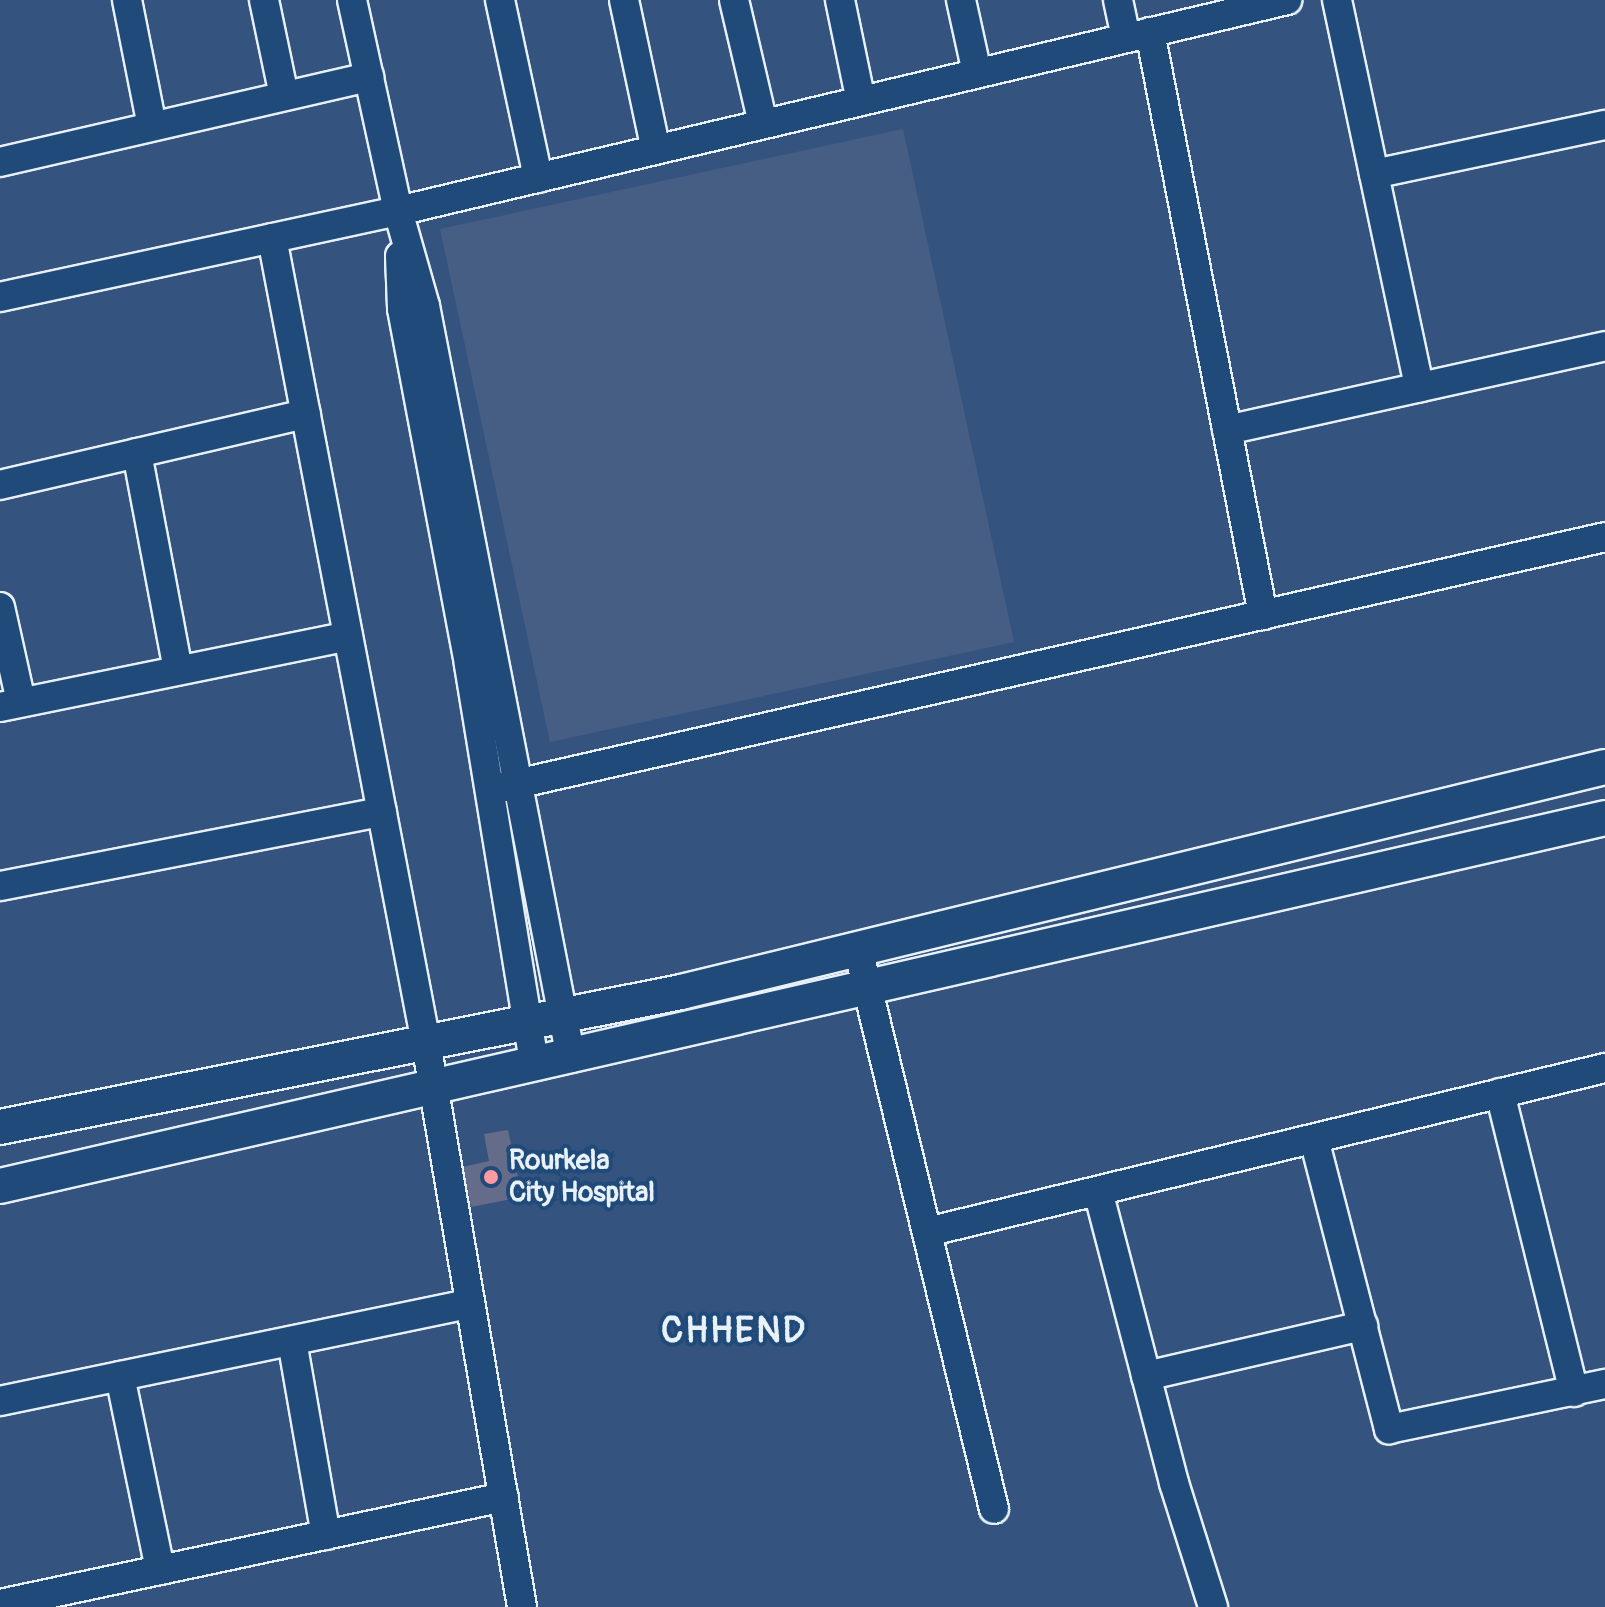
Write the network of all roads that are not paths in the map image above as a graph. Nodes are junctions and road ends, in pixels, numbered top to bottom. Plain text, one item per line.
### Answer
1 (127, 0) edge
2 (264, 0) edge
3 (352, 0) edge
4 (500, 0) edge
5 (624, 0) edge
6 (734, 0) edge
7 (840, 0) edge
8 (961, 0) edge
9 (1118, 0) edge
10 (1284, 0) edge
11 (1337, 0) edge
12 (1138, 34) junction
13 (977, 73) junction
14 (369, 77) junction
15 (284, 96) junction
16 (861, 101) junction
17 (763, 124) junction
18 (1605, 125) edge
19 (152, 126) junction
20 (656, 150) junction
21 (0, 162) edge
22 (1374, 174) junction
23 (538, 178) junction
24 (398, 211) junction
25 (272, 238) junction
26 (0, 297) edge
27 (1605, 346) edge
28 (1419, 387) junction
29 (306, 414) junction
30 (1227, 430) junction
31 (137, 453) junction
32 (0, 485) edge
33 (1605, 537) edge
34 (0, 607) edge
35 (1263, 615) junction
36 (348, 636) junction
37 (178, 670) junction
38 (10, 705) edge
39 (1605, 767) edge
40 (520, 783) junction
41 (490, 790) junction
42 (382, 812) junction
43 (1605, 818) edge
44 (0, 886) edge
45 (858, 949) junction
46 (868, 990) junction
47 (562, 1015) junction
48 (528, 1022) junction
49 (426, 1043) junction
50 (571, 1058) junction
51 (535, 1066) junction
52 (1605, 1068) edge
53 (434, 1090) junction
54 (1500, 1093) junction
55 (0, 1127) edge
56 (1314, 1139) junction
57 (0, 1186) edge
58 (1098, 1191) junction
59 (927, 1232) junction
60 (470, 1304) junction
61 (1363, 1326) junction
62 (292, 1341) junction
63 (120, 1376) junction
64 (1146, 1376) junction
65 (1605, 1384) edge
66 (1574, 1392) junction
67 (0, 1401) edge
68 (504, 1497) junction
69 (994, 1509) dead end
70 (326, 1535) junction
71 (160, 1570) junction
72 (0, 1604) edge
73 (522, 1607) edge
74 (1213, 1607) edge

1 - 19 street
2 - 15 street
3 - 14 street
4 - 23 street
5 - 20 street
6 - 17 street
7 - 16 street
8 - 13 street
9 - 12 street
10 - 12 street
11 - 22 street
12 - 13 street
12 - 30 street
13 - 16 street
14 - 15 street
14 - 24 street
15 - 19 street
16 - 17 street
17 - 20 street
18 - 22 street
19 - 21 street
20 - 23 street
22 - 28 street
23 - 24 street
24 - 25 street
24 - 40 street
24 - 41 street
25 - 26 street
25 - 29 street
27 - 28 street
28 - 30 street
29 - 31 street
29 - 36 street
30 - 35 street
31 - 32 street
31 - 37 street
33 - 35 street
34 - 38 street
35 - 40 street
36 - 37 street
36 - 42 street
37 - 38 street
39 - 45 street
40 - 41 street
40 - 47 street
41 - 48 street
42 - 44 street
42 - 49 street
43 - 46 street
45 - 46 street
45 - 47 street
46 - 50 street
46 - 59 street
47 - 48 street
47 - 50 street
48 - 49 street
48 - 51 street
49 - 53 street
49 - 55 street
50 - 51 street
51 - 53 street
52 - 54 street
53 - 57 street
53 - 60 street
54 - 56 street
54 - 66 street
56 - 58 street
56 - 61 street
58 - 59 street
58 - 64 street
59 - 69 street
60 - 62 street
60 - 68 street
61 - 64 street
61 - 66 street
62 - 63 street
62 - 70 street
63 - 67 street
63 - 71 street
64 - 74 street
65 - 66 street
68 - 70 street
68 - 73 street
70 - 71 street
71 - 72 street

